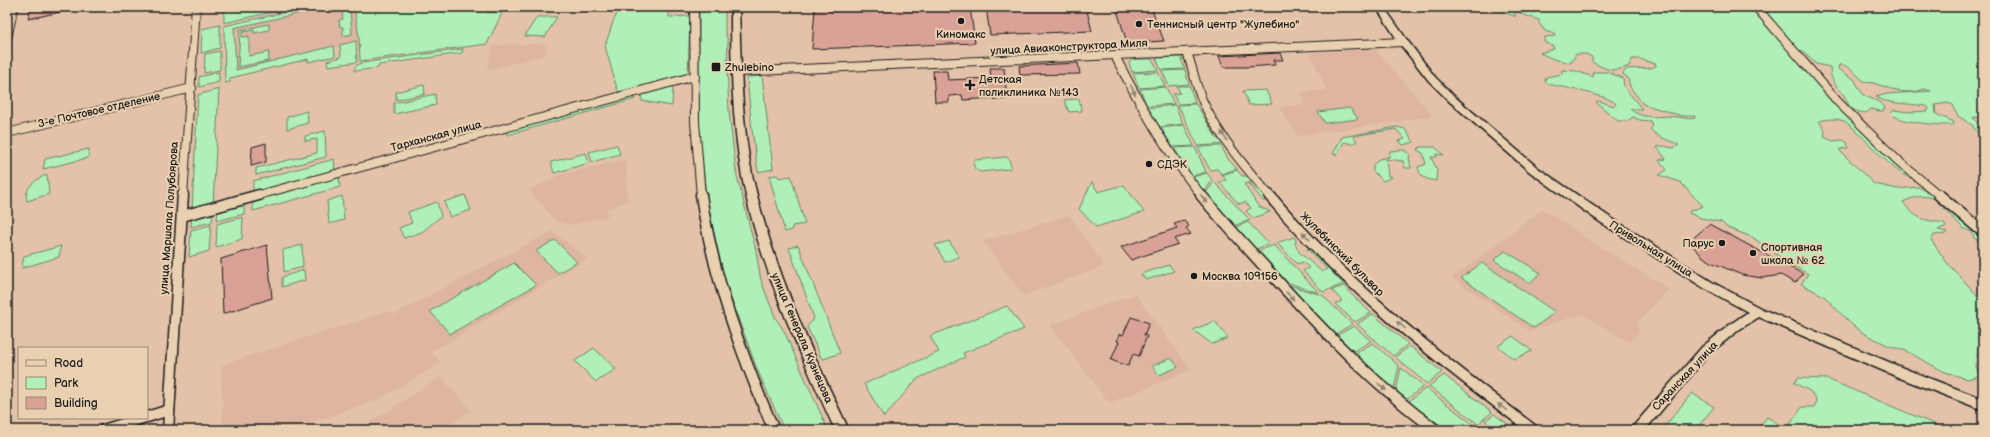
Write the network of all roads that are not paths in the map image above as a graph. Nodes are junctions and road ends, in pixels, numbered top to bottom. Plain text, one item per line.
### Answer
1 (14, 7) edge
2 (196, 7) edge
3 (694, 7) edge
4 (735, 7) edge
5 (1380, 7) edge
6 (1756, 7) edge
7 (7, 38) edge
8 (1403, 42) junction
9 (1187, 52) junction
10 (1115, 56) junction
11 (736, 72) junction
12 (695, 76) junction
13 (192, 88) junction
14 (7, 133) edge
15 (182, 216) junction
16 (1983, 232) edge
17 (1758, 312) junction
18 (1983, 405) edge
19 (169, 410) junction
20 (148, 417) edge
21 (140, 419) edge
22 (103, 430) edge
23 (168, 430) edge
24 (774, 430) edge
25 (842, 430) edge
26 (1436, 430) edge
27 (1533, 430) edge
28 (1636, 430) edge

1 - 7 street
2 - 13 street, улица Маршала Полубоярова
3 - 12 street
4 - 11 main road, улица Генерала Кузнецова
5 - 8 main road, Привольная улица
6 - 16 street
8 - 9 street, улица Авиаконструктора Миля
8 - 17 main road, Привольная улица
9 - 10 street, улица Авиаконструктора Миля
27 -> 9 street, Жулебинский бульвар
10 - 11 street, улица Авиаконструктора Миля
10 -> 26 street
11 - 25 main road, улица Генерала Кузнецова
12 - 15 street, Тарханская улица
12 - 24 street
13 - 14 street, 3-е Почтовое отделение
13 - 15 street, улица Маршала Полубоярова
15 - 19 street, улица Маршала Полубоярова
17 - 18 main road, Привольная улица
17 - 28 main road, Саранская улица
19 - 20 street
19 - 23 street, улица Маршала Полубоярова
21 - 22 street

